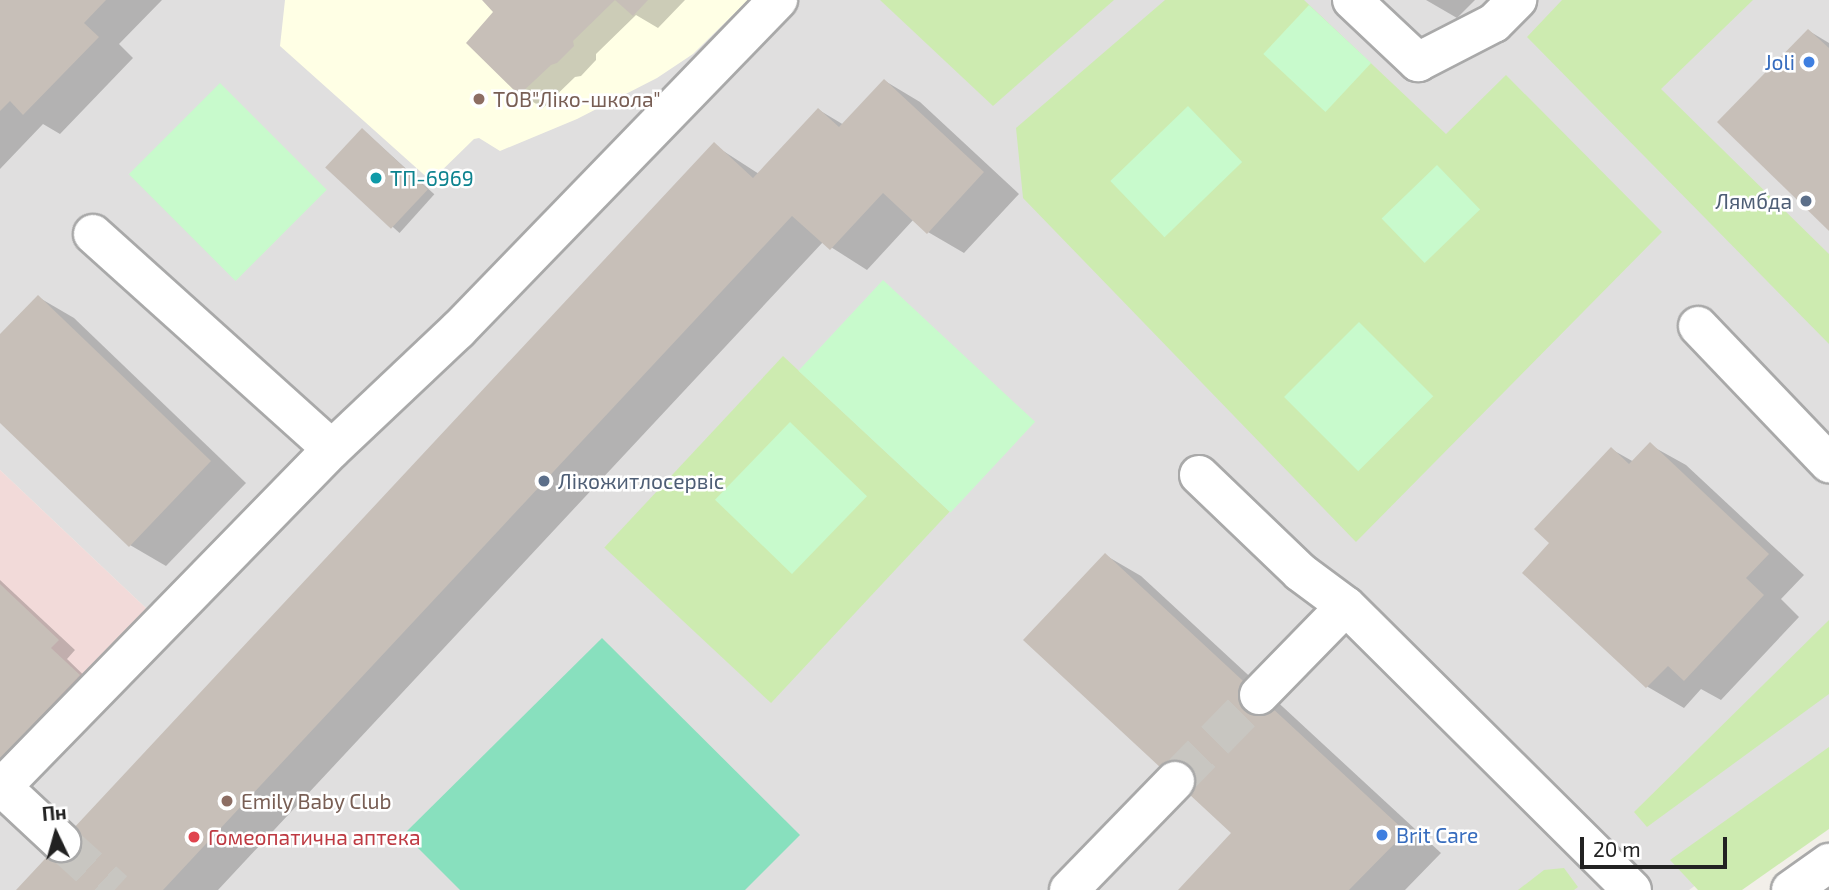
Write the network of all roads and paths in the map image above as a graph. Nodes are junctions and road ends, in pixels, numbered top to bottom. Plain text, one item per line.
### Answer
1 (778, 0) edge
2 (1352, 0) edge
3 (1517, 0) edge
4 (93, 234) dead end
5 (1698, 326) dead end
6 (332, 449) junction
7 (1829, 463) edge
8 (1199, 475) dead end
9 (1346, 606) junction
10 (1259, 695) tunnel mouth
11 (1175, 781) tunnel mouth
12 (1, 788) edge
13 (61, 842) tunnel mouth
14 (1829, 863) edge
15 (1069, 890) edge
16 (1632, 890) edge
17 (1791, 890) edge

1 - 6 street
2 - 3 street
4 - 6 street
5 - 7 street
6 - 12 street
8 - 9 street
9 - 10 street
9 - 16 street
11 - 15 street
12 - 13 street
14 - 17 street

